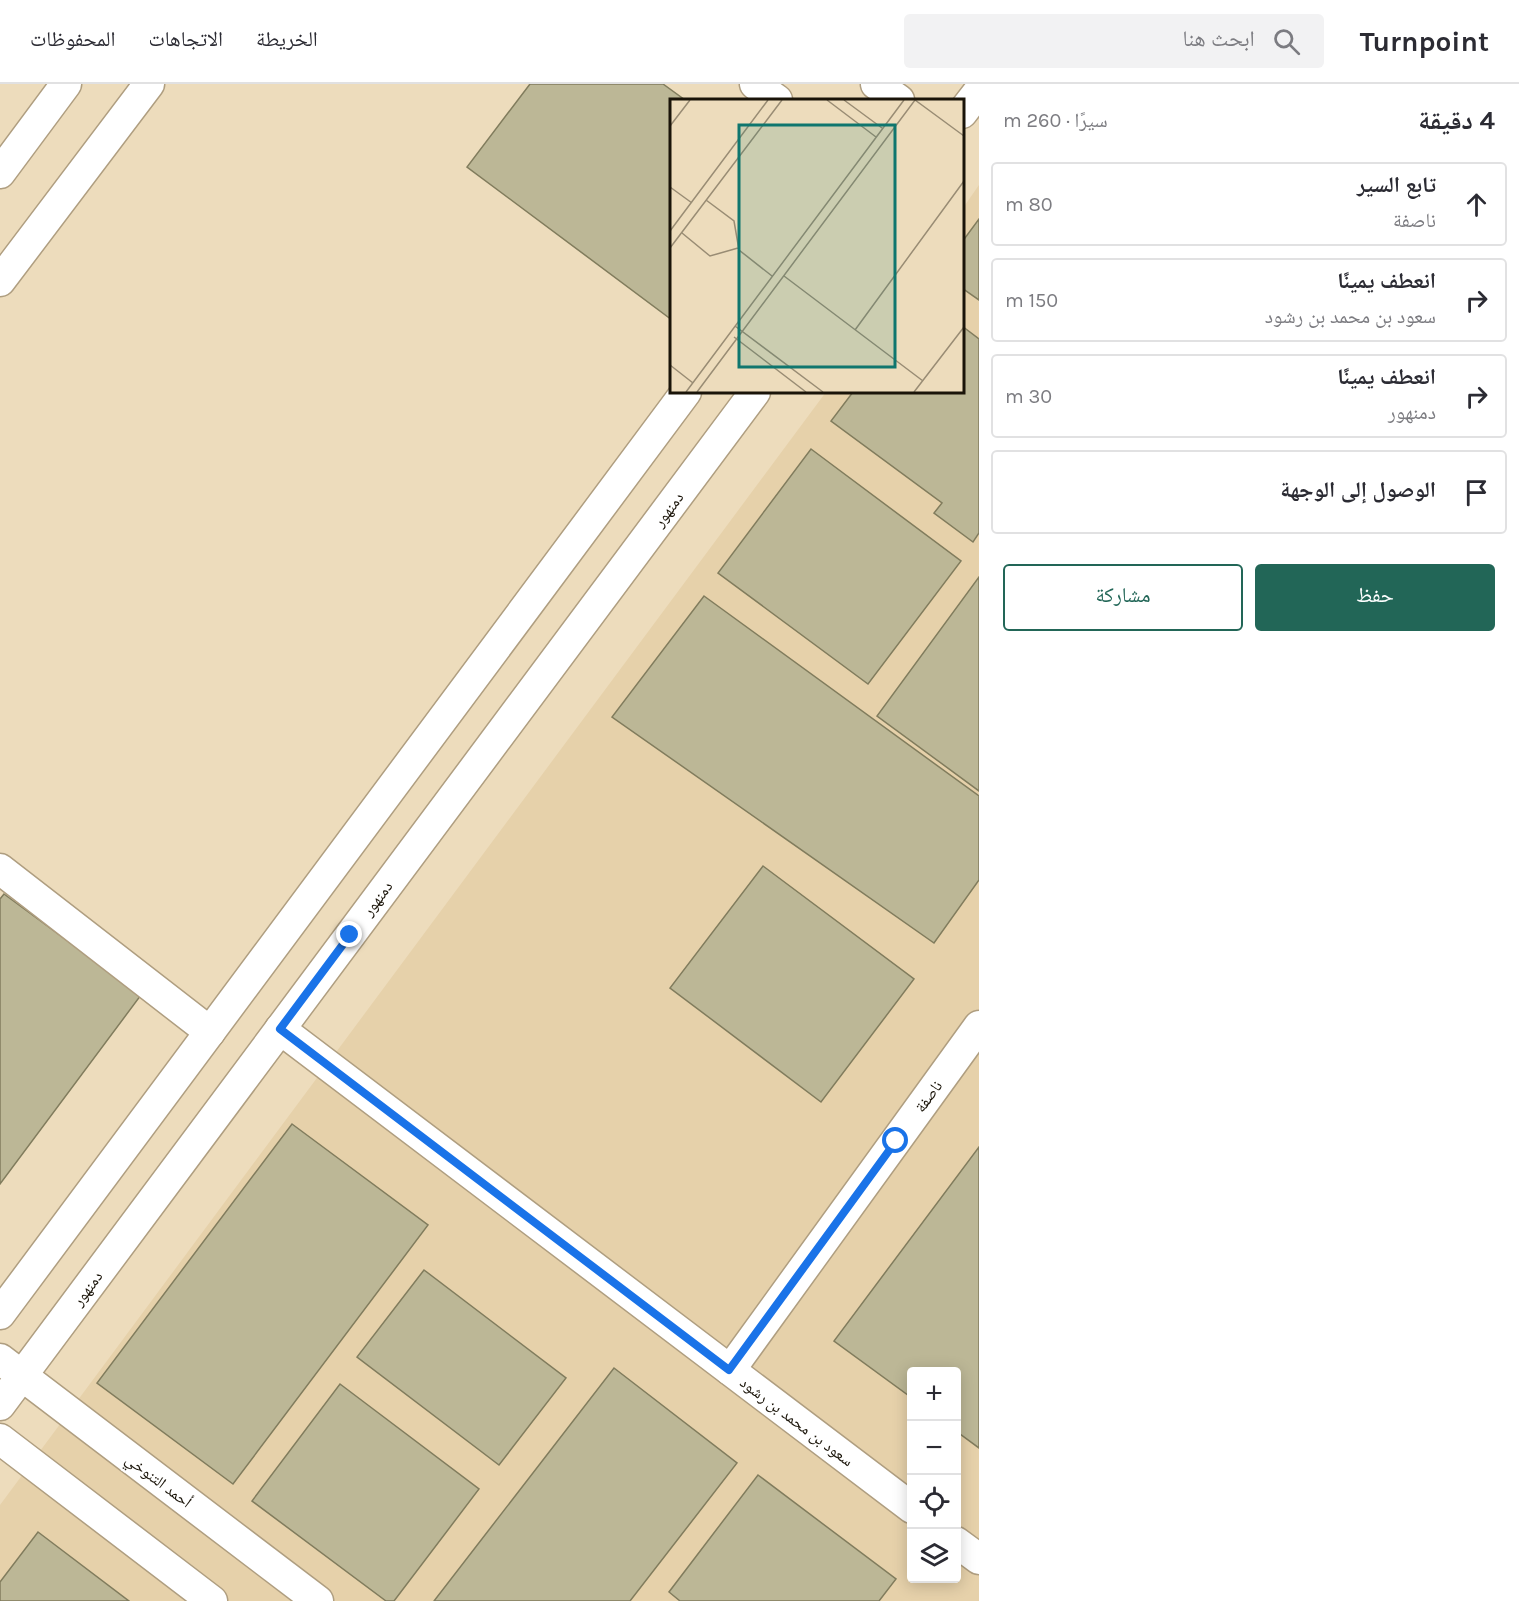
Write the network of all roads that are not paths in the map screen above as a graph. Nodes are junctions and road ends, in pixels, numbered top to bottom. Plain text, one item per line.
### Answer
1 (66, 84) edge
2 (149, 84) edge
3 (755, 84) edge
4 (876, 84) edge
5 (913, 84) edge
6 (979, 91) edge
7 (776, 99) edge
8 (898, 99) edge
9 (901, 99) edge
10 (964, 112) edge
11 (0, 173) edge
12 (0, 282) edge
13 (685, 393) edge
14 (754, 393) edge
15 (0, 869) edge
16 (979, 1026) edge
17 (280, 1029) junction
18 (210, 1032) junction
19 (0, 1314) edge
20 (11, 1367) edge
21 (729, 1370) junction
22 (0, 1405) edge
23 (0, 1439) edge
24 (907, 1504) edge
25 (961, 1545) edge
26 (979, 1559) edge
27 (212, 1601) edge
28 (318, 1601) edge

1 - 11 street
2 - 12 street
3 - 7 street
4 - 8 street
5 - 9 street
6 - 10 street
13 - 18 street
14 - 17 street, دمنهور
15 - 18 street
16 - 21 street, ناصفة
17 - 20 street, دمنهور
17 - 21 street, سعود بن محمد بن رشود
18 - 19 street
20 - 22 street, دمنهور
20 - 28 street, أحمد التنوخي
21 - 24 street, سعود بن محمد بن رشود
23 - 27 street
25 - 26 street

